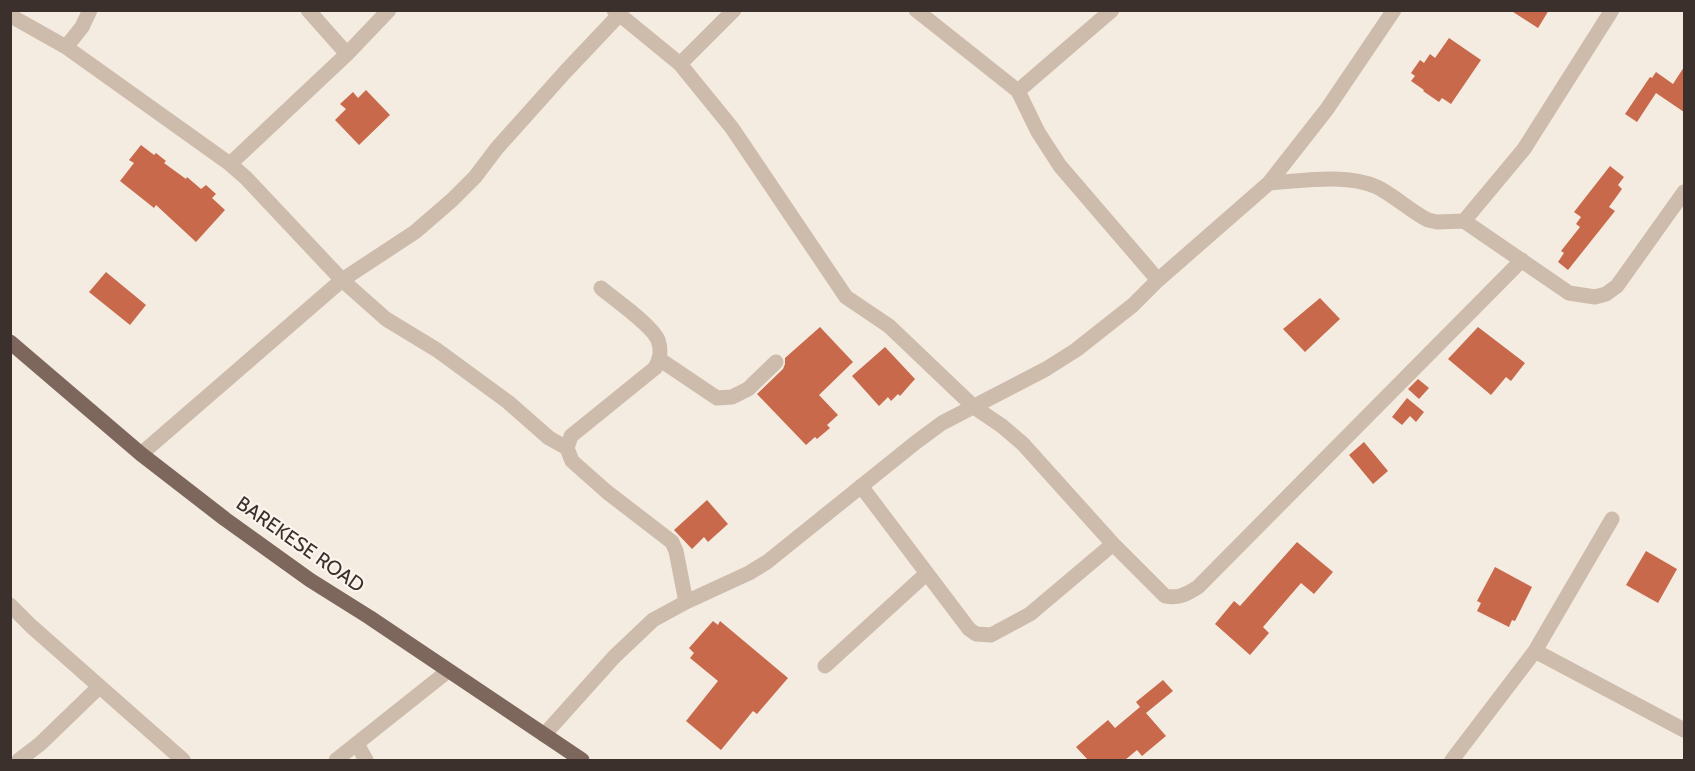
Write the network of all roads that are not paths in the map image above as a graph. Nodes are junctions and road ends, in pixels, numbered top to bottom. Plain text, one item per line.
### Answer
1 (15, 10) edge
2 (90, 10) edge
3 (308, 10) edge
4 (389, 10) edge
5 (734, 10) edge
6 (916, 10) edge
7 (1112, 10) edge
8 (1394, 10) edge
9 (1612, 10) edge
10 (617, 13) edge
11 (11, 16) edge
12 (66, 47) junction
13 (347, 54) junction
14 (680, 64) junction
15 (1018, 91) junction
16 (230, 164) junction
17 (1269, 183) junction
18 (1684, 192) edge
19 (1464, 221) junction
20 (1521, 260) junction
21 (342, 280) junction
22 (1158, 280) junction
23 (600, 288) dead end
24 (10, 342) edge
25 (659, 359) junction
26 (776, 362) dead end
27 (974, 407) junction
28 (567, 448) junction
29 (141, 454) junction
30 (861, 486) junction
31 (1612, 519) dead end
32 (1113, 544) junction
33 (926, 574) junction
34 (686, 602) junction
35 (10, 605) edge
36 (1535, 651) junction
37 (825, 666) dead end
38 (448, 671) junction
39 (99, 687) junction
40 (1684, 730) edge
41 (544, 735) junction
42 (357, 744) junction
43 (19, 760) edge
44 (183, 760) edge
45 (336, 760) edge
46 (366, 760) edge
47 (582, 760) edge
48 (1452, 760) edge

1 - 11 street
2 - 12 street
3 - 13 street
4 - 13 street
5 - 14 street
6 - 15 street
7 - 15 street
8 - 17 street
9 - 19 street
10 - 14 street
10 - 21 street
11 - 12 street
12 - 16 street
13 - 16 street
14 - 27 street
15 - 22 street
16 - 21 street
17 - 19 street
17 - 22 street
18 - 20 street
19 - 20 street
20 - 32 street
21 - 28 street
21 - 29 street
22 - 27 street
23 - 25 street
24 - 29 main road, BAREKESE ROAD
25 - 26 street
25 - 28 street
27 - 30 street
27 - 32 street
28 - 34 street
29 - 38 main road, BAREKESE ROAD
30 - 33 street
30 - 34 street
31 - 36 street
32 - 33 street
33 - 37 street
34 - 41 street
35 - 39 street
36 - 40 street
36 - 48 street
38 - 41 main road, BAREKESE ROAD
38 - 42 street
39 - 43 street
39 - 44 street
41 - 47 main road, BAREKESE ROAD
42 - 45 street
42 - 46 street

